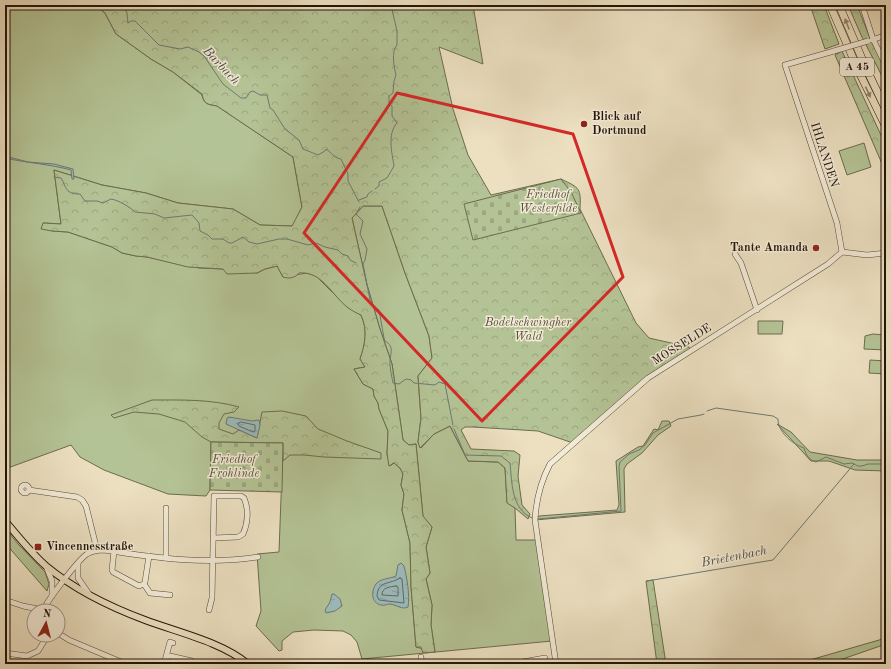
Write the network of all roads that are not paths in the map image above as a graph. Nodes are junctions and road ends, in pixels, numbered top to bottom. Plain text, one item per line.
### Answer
1 (830, 5) edge
2 (839, 5) edge
3 (862, 5) edge
4 (886, 35) edge
5 (871, 40) junction
6 (886, 66) edge
7 (886, 110) edge
8 (886, 128) edge
9 (842, 252) junction
10 (886, 253) edge
11 (735, 254) dead end
12 (757, 310) junction
13 (29, 490) dead end
14 (166, 508) dead end
15 (5, 521) edge
16 (214, 538) junction
17 (97, 550) junction
18 (114, 551) junction
19 (149, 556) junction
20 (258, 557) dead end
21 (166, 558) junction
22 (213, 561) junction
23 (78, 562) junction
24 (46, 566) junction
25 (65, 580) junction
26 (144, 584) junction
27 (170, 595) dead end
28 (52, 596) junction
29 (91, 596) junction
30 (5, 600) edge
31 (48, 603) edge
32 (26, 607) edge
33 (209, 610) dead end
34 (66, 638) edge
35 (43, 643) edge
36 (173, 644) dead end
37 (5, 653) edge
38 (167, 657) junction
39 (421, 657) dead end
40 (545, 658) dead end
41 (117, 662) edge
42 (532, 662) edge
43 (126, 664) edge
44 (164, 664) edge
45 (194, 664) edge
46 (248, 664) edge
47 (422, 664) edge
48 (511, 664) edge
49 (556, 664) edge

1 -> 8 highway, A 45
7 -> 2 highway, A 45
3 - 5 street
4 - 5 street
5 - 6 street
5 - 9 street, IHLANDEN, bridge
9 - 10 street
9 - 12 street, MOSSELDE
11 - 12 street
12 - 49 street, MOSSELDE
13 - 17 street
14 - 21 street
15 - 24 main road
16 - 16 street
16 - 22 street
17 - 18 street
17 - 23 street
18 - 19 street
18 - 26 street
19 - 21 street
19 - 26 street
20 - 22 street
21 - 22 street
22 - 33 street
23 - 25 street
23 - 29 street
24 - 25 main road
24 - 28 street
25 - 28 street
25 - 29 main road
26 - 27 street
28 - 31 street
29 - 46 main road
30 - 32 street
34 - 41 street
35 - 37 street
36 - 38 street
38 - 44 street
38 - 45 street
39 - 47 street
40 - 42 street
41 - 43 street
42 - 48 street

